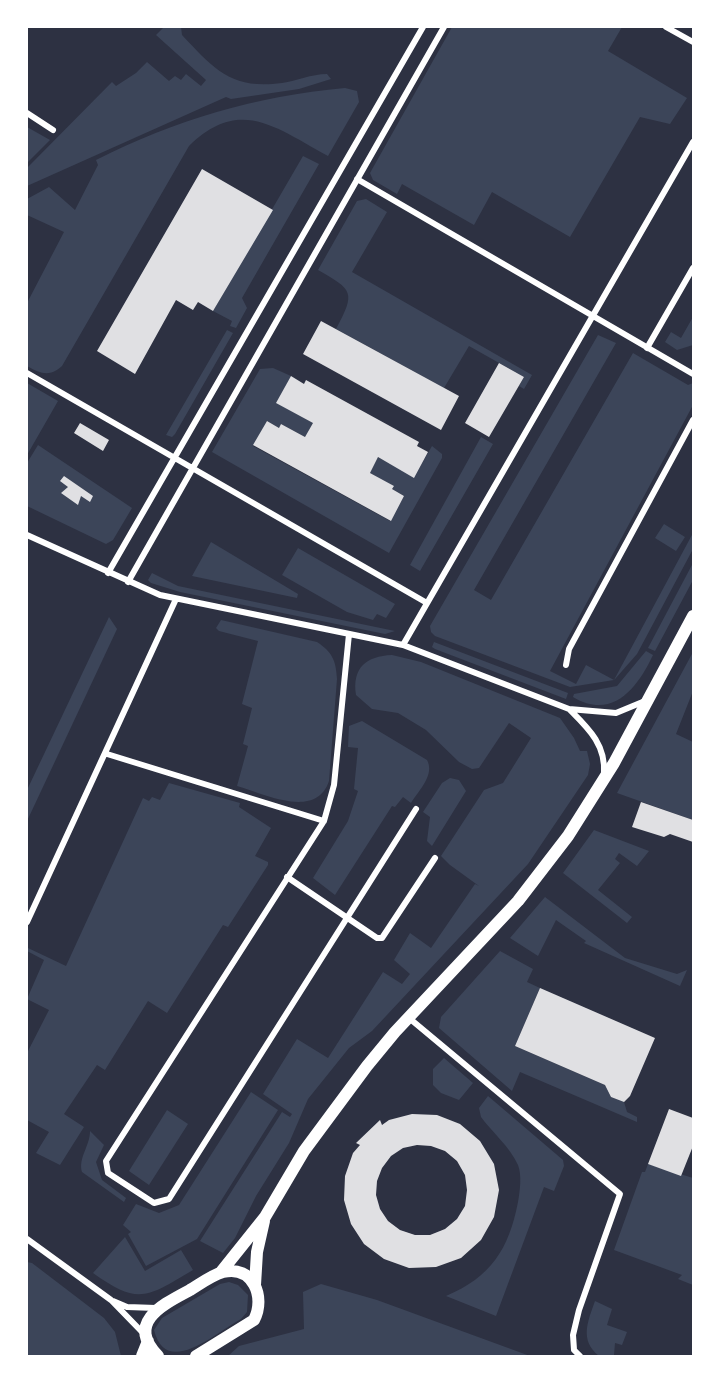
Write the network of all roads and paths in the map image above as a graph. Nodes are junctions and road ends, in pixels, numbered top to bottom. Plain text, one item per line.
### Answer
1 (423, 27) edge
2 (444, 27) edge
3 (666, 27) edge
4 (693, 42) edge
5 (27, 113) edge
6 (53, 130) dead end
7 (693, 142) edge
8 (357, 179) junction
9 (693, 268) edge
10 (594, 316) junction
11 (647, 348) junction
12 (27, 373) edge
13 (693, 374) edge
14 (693, 420) edge
15 (175, 457) junction
16 (191, 467) junction
17 (27, 535) edge
18 (108, 573) junction
19 (128, 582) junction
20 (176, 599) junction
21 (427, 603) junction
22 (693, 616) edge
23 (689, 631) edge
24 (350, 634) junction
25 (403, 645) junction
26 (566, 665) dead end
27 (648, 699) junction
28 (569, 710) junction
29 (107, 754) junction
30 (604, 780) junction
31 (416, 809) dead end
32 (324, 821) junction
33 (435, 858) dead end
34 (287, 877) junction
35 (347, 919) junction
36 (27, 922) edge
37 (408, 1018) junction
38 (265, 1217) junction
39 (27, 1239) edge
40 (221, 1272) junction
41 (255, 1285) junction
42 (111, 1300) junction
43 (156, 1308) junction
44 (147, 1339) junction
45 (214, 1351) edge
46 (142, 1356) edge
47 (158, 1356) edge
48 (196, 1356) edge
49 (580, 1356) edge

1 - 15 street
2 - 8 street
3 - 4 street
5 - 6 street
7 - 10 street
8 - 10 street
8 - 16 street
9 - 11 street
10 - 11 street
10 - 21 street
11 - 13 street
12 - 15 street
14 - 26 street
15 - 16 street
15 - 18 street
16 - 19 street
16 - 21 street
17 - 18 street
18 - 19 street
19 - 20 street
20 - 24 street
20 - 29 street
21 - 25 street
22 - 23 main road
23 - 27 main road
24 - 25 street
24 - 32 street
25 - 28 street
27 - 28 street
27 - 30 main road
28 - 30 street
29 - 32 street
29 - 36 street
30 - 37 main road
31 - 35 street
32 - 34 street
33 - 35 street
34 - 35 street
34 - 35 street
37 - 38 main road
37 - 49 street
38 - 40 main road
38 - 41 main road
39 - 42 street
40 - 41 main road
40 - 43 main road
41 - 45 main road
42 - 43 street
42 - 44 street
43 - 44 main road
44 - 46 main road
44 - 47 main road
45 - 48 main road

